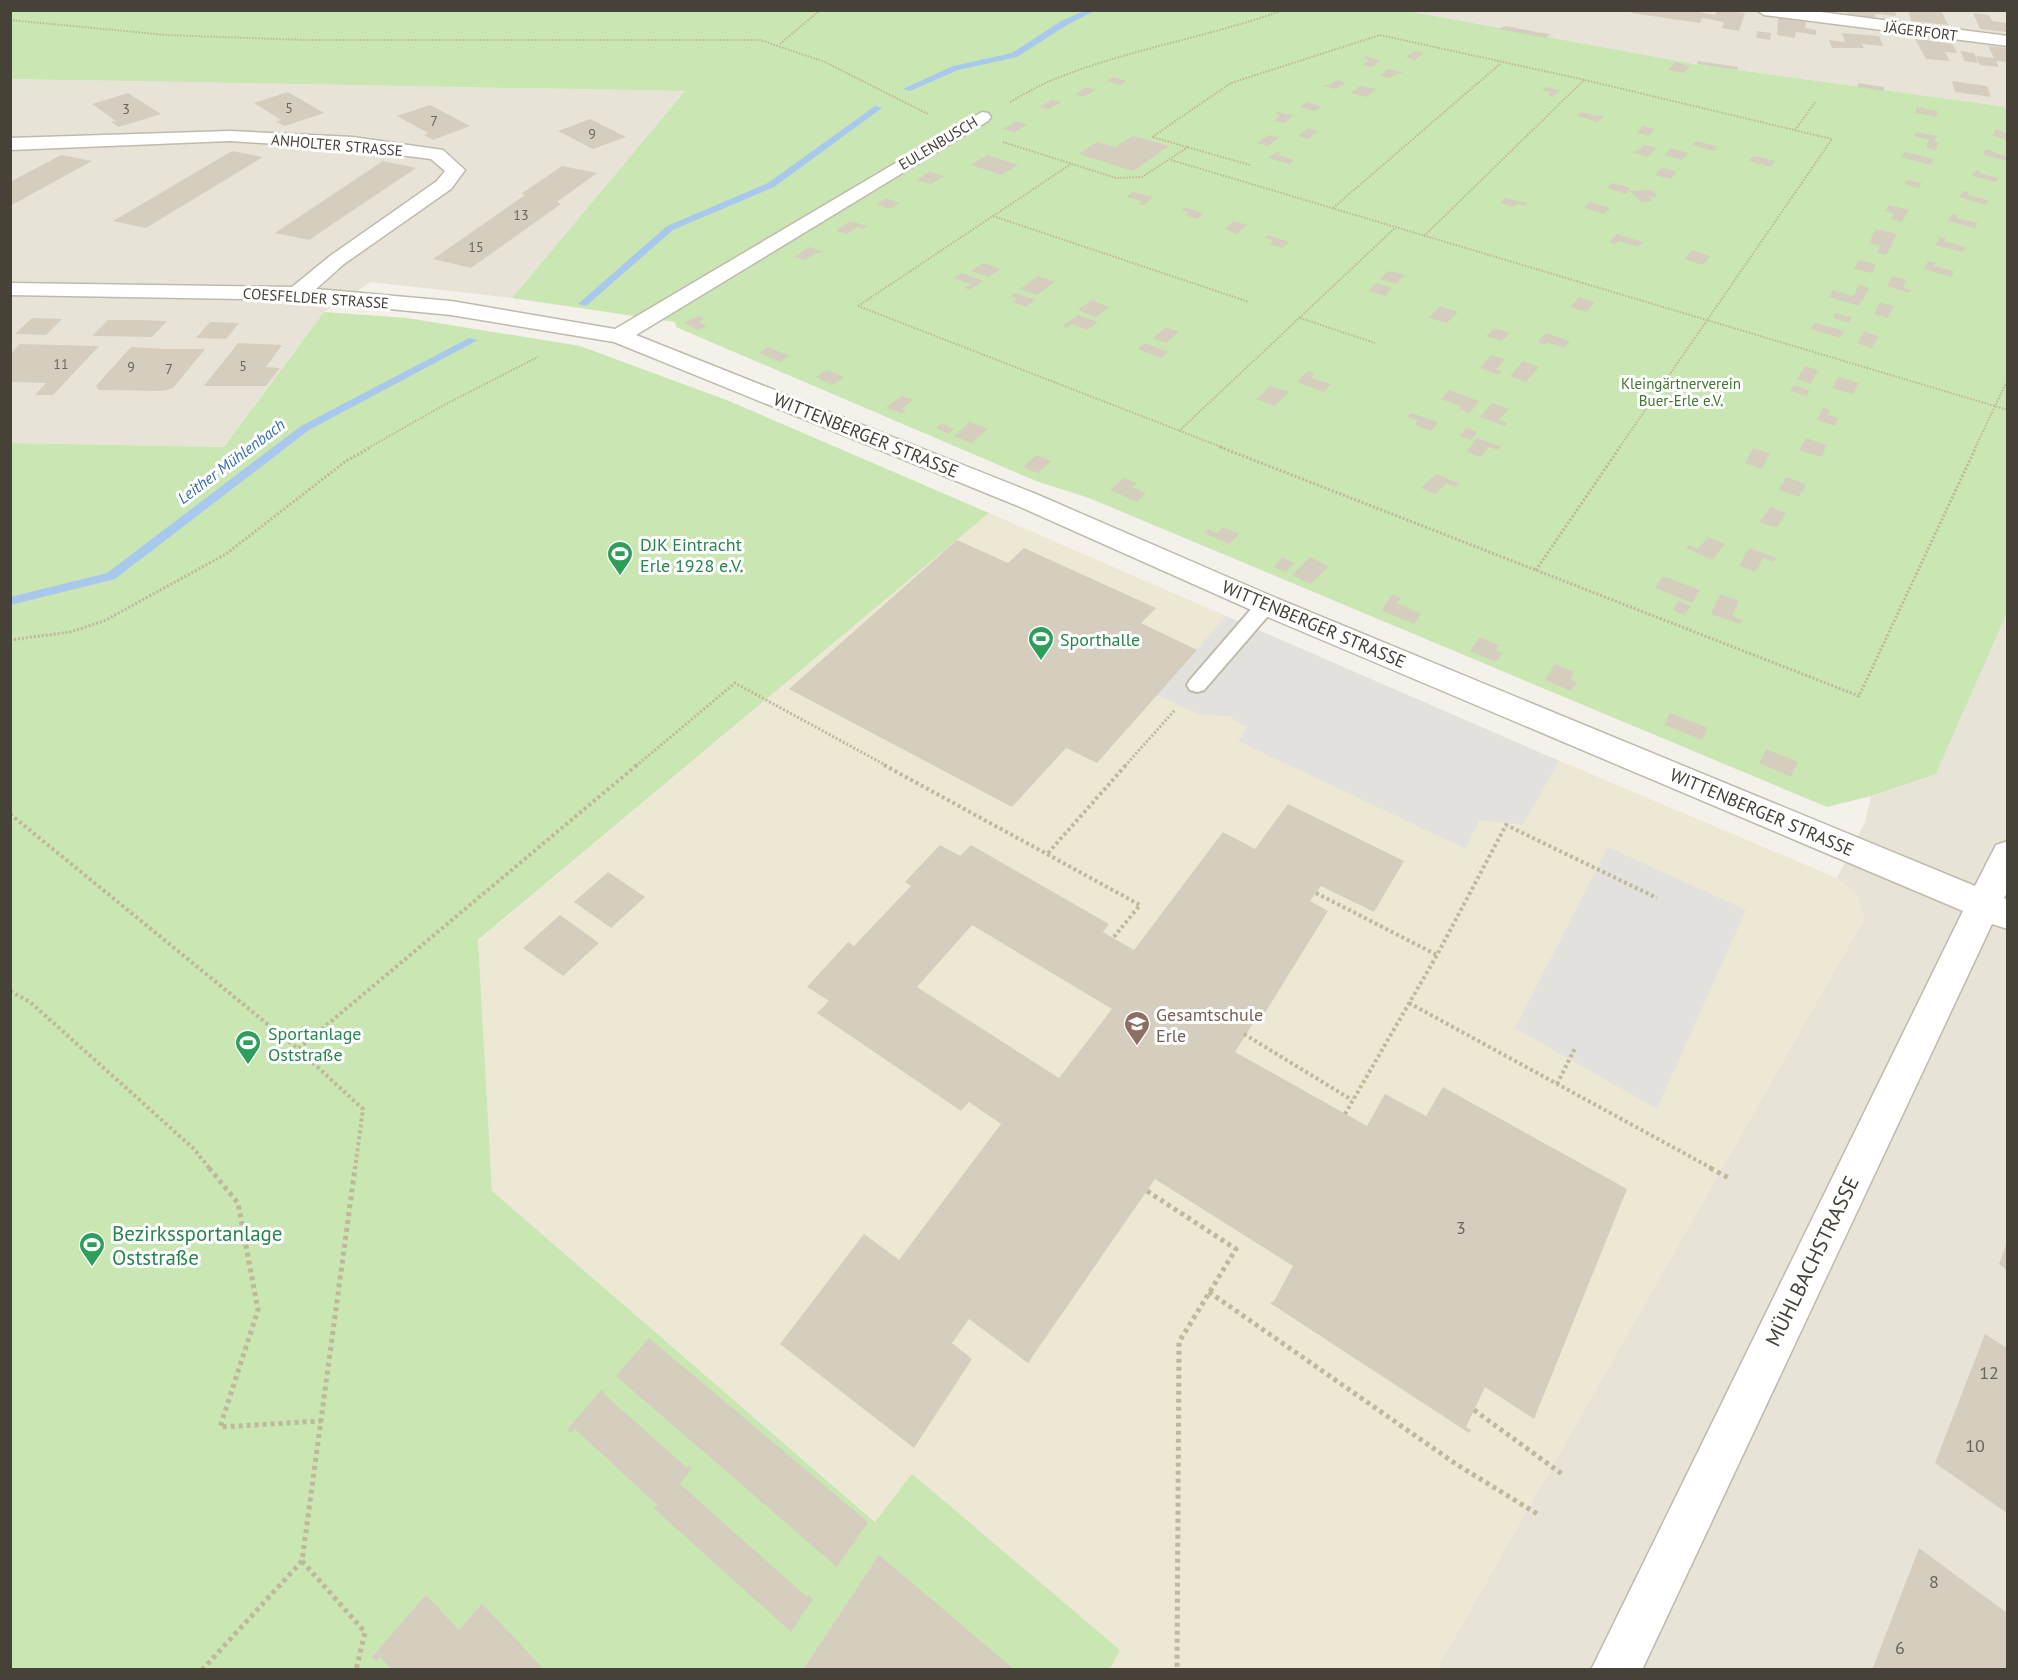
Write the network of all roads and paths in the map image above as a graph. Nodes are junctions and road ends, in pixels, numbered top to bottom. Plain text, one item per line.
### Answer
1 (820, 10) edge
2 (1284, 10) edge
3 (1764, 10) edge
4 (10, 20) edge
5 (2007, 40) edge
6 (780, 44) junction
7 (1500, 63) junction
8 (1585, 80) junction
9 (1816, 101) dead end
10 (982, 117) joint
11 (962, 129) junction
12 (1795, 130) junction
13 (10, 144) edge
14 (1188, 147) junction
15 (1170, 160) junction
16 (1071, 164) junction
17 (1250, 165) dead end
18 (1334, 208) junction
19 (993, 216) junction
20 (1396, 227) junction
21 (1424, 236) junction
22 (10, 289) edge
23 (297, 294) junction
24 (1249, 302) dead end
25 (1300, 318) junction
26 (1705, 320) junction
27 (619, 336) junction
28 (1375, 343) dead end
29 (540, 357) dead end
30 (2007, 379) edge
31 (1994, 406) junction
32 (2007, 410) edge
33 (1179, 431) junction
34 (1536, 570) junction
35 (1266, 605) junction
36 (10, 640) edge
37 (1197, 685) joint
38 (10, 814) edge
39 (1048, 853) junction
40 (2007, 854) edge
41 (1316, 893) dead end
42 (1657, 898) dead end
43 (1995, 911) edge
44 (1113, 938) dead end
45 (1437, 955) junction
46 (10, 991) edge
47 (1409, 1003) junction
48 (1244, 1034) dead end
49 (1575, 1048) dead end
50 (298, 1049) junction
51 (1557, 1084) junction
52 (1352, 1100) junction
53 (1345, 1114) dead end
54 (1729, 1178) dead end
55 (1147, 1191) dead end
56 (1209, 1292) junction
57 (1474, 1410) dead end
58 (321, 1421) junction
59 (1562, 1474) dead end
60 (1539, 1515) dead end
61 (302, 1561) junction
62 (202, 1670) edge
63 (356, 1670) edge
64 (1177, 1670) edge
65 (1616, 1670) edge

1 - 6 path
2 - 10 path, EULENBUSCH
3 - 5 street, JÄGERFORT
4 - 6 path
6 - 11 path
7 - 8 path
7 - 14 path
7 - 18 path
8 - 12 path
8 - 21 path
9 - 12 path
10 - 11 street, EULENBUSCH
11 - 16 path
11 - 27 street, EULENBUSCH
12 - 26 path
13 - 23 street, ANHOLTER STRASSE
14 - 15 path
14 - 17 path
15 - 16 path
15 - 18 path
16 - 19 path
18 - 20 path
19 - 24 path
19 - 33 path
20 - 21 path
20 - 25 path
21 - 26 path
22 - 23 street, COESFELDER STRASSE
23 - 27 street, COESFELDER STRASSE
25 - 28 path
25 - 33 path
26 - 31 path
26 - 34 path
27 - 35 street, WITTENBERGER STRASSE
29 - 36 path
30 - 31 path
31 - 32 path
31 - 34 path
33 - 34 path
35 - 37 lane
35 - 43 street, WITTENBERGER STRASSE
37 - 39 path
38 - 50 path
39 - 44 path
39 - 50 path
40 - 43 street, MÜHLBACHSTRASSE
41 - 45 path
42 - 45 path
43 - 65 street, MÜHLBACHSTRASSE
45 - 47 path
46 - 58 path
47 - 51 path
47 - 52 path
48 - 52 path
49 - 51 path
50 - 58 path
51 - 54 path
52 - 53 path
55 - 56 path
56 - 60 path
56 - 64 path
57 - 59 path
58 - 61 path
61 - 62 path
61 - 63 path

